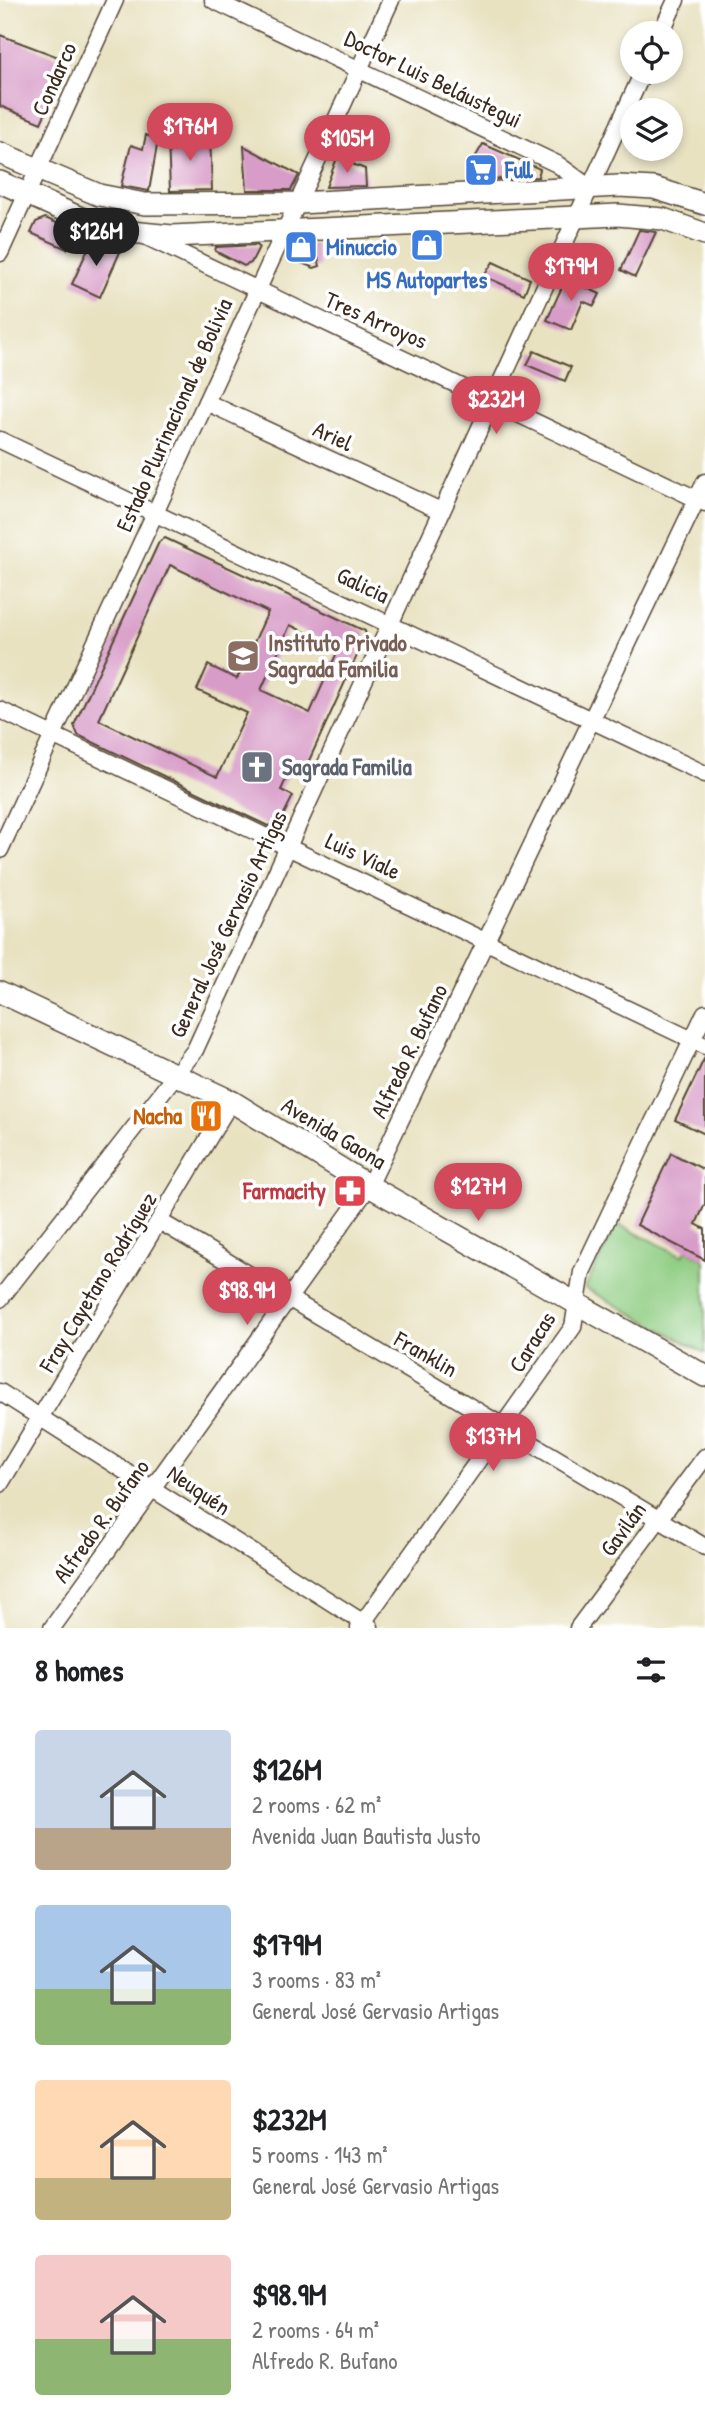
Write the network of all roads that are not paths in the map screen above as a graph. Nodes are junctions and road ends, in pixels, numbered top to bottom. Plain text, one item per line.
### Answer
1 (115, 0) edge
2 (214, 0) edge
3 (391, 0) edge
4 (676, 0) edge
5 (666, 21) edge
6 (359, 68) junction
7 (638, 84) edge
8 (0, 153) edge
9 (39, 170) junction
10 (0, 182) edge
11 (590, 188) junction
12 (27, 194) junction
13 (298, 203) junction
14 (705, 204) edge
15 (576, 218) junction
16 (284, 233) junction
17 (142, 234) junction
18 (705, 234) edge
19 (0, 253) edge
20 (256, 290) junction
21 (493, 401) junction
22 (206, 402) junction
23 (0, 440) edge
24 (705, 482) edge
25 (701, 501) edge
26 (440, 512) junction
27 (156, 513) junction
28 (390, 622) junction
29 (0, 710) edge
30 (592, 721) junction
31 (53, 734) junction
32 (705, 774) edge
33 (290, 847) junction
34 (0, 850) edge
35 (487, 941) junction
36 (0, 992) edge
37 (705, 1013) edge
38 (699, 1043) edge
39 (179, 1074) junction
40 (231, 1101) junction
41 (369, 1186) junction
42 (161, 1222) junction
43 (0, 1299) edge
44 (289, 1301) junction
45 (578, 1303) junction
46 (705, 1376) edge
47 (0, 1392) edge
48 (40, 1419) junction
49 (504, 1426) junction
50 (705, 1457) edge
51 (0, 1484) edge
52 (154, 1487) junction
53 (658, 1519) junction
54 (705, 1547) edge
55 (365, 1626) edge
56 (52, 1628) edge
57 (578, 1628) edge

1 - 9 street, Condarco
2 - 6 street, Doctor Luis Beláustegui
3 - 6 street, Estado Plurinacional de Bolivia
4 - 5 street
6 - 11 street, Doctor Luis Beláustegui
6 - 13 street, Estado Plurinacional de Bolivia
7 - 11 street, General José Gervasio Artigas
8 - 9 main road
9 - 12 street, Condarco
9 - 13 main road
10 - 12 main road
11 - 13 main road
11 - 14 main road
11 - 15 street, General José Gervasio Artigas
12 - 17 main road
12 - 19 street, Condarco
13 - 16 street, Estado Plurinacional de Bolivia
15 - 16 main road
15 - 18 main road
15 - 21 street, General José Gervasio Artigas
16 - 17 main road
16 - 20 street, Estado Plurinacional de Bolivia
17 - 20 street, Tres Arroyos
20 - 21 street, Tres Arroyos
20 - 22 street, Estado Plurinacional de Bolivia
21 - 25 street, Tres Arroyos
21 - 26 street, General José Gervasio Artigas
22 - 26 street, Ariel
22 - 27 street, Estado Plurinacional de Bolivia
23 - 27 street, Galicia
24 - 25 street, Alfredo R. Bufano
25 - 30 street, Alfredo R. Bufano
26 - 28 street, General José Gervasio Artigas
27 - 28 street, Galicia
27 - 31 street, Estado Plurinacional de Bolivia
28 - 30 street, Galicia
28 - 33 street, General José Gervasio Artigas
29 - 31 street, Luis Viale
30 - 32 street, Galicia
30 - 35 street, Alfredo R. Bufano
31 - 33 street, Luis Viale
31 - 34 street, Estado Plurinacional de Bolivia
33 - 35 street, Luis Viale
33 - 39 street, General José Gervasio Artigas
35 - 38 street, Luis Viale
35 - 41 street, Alfredo R. Bufano
36 - 39 main road, Avenida Gaona
37 - 38 street, Caracas
38 - 45 street, Caracas
39 - 40 main road, Avenida Gaona
39 - 43 street, General José Gervasio Artigas
40 - 41 main road, Avenida Gaona
40 - 42 street, Fray Cayetano Rodríguez
41 - 44 street, Alfredo R. Bufano
41 - 45 main road, Avenida Gaona
42 - 44 street, Franklin
42 - 48 street, Fray Cayetano Rodríguez
44 - 49 street, Franklin
44 - 52 street, Alfredo R. Bufano
45 - 46 main road, Avenida Gaona
45 - 49 street, Caracas
47 - 48 street, Neuquén
48 - 51 street, Fray Cayetano Rodríguez
48 - 52 street, Neuquén
49 - 53 street, Franklin
49 - 55 street, Caracas
50 - 53 street, Gavilán
52 - 55 street, Neuquén
52 - 56 street, Alfredo R. Bufano
53 - 54 street, Franklin
53 - 57 street, Gavilán

